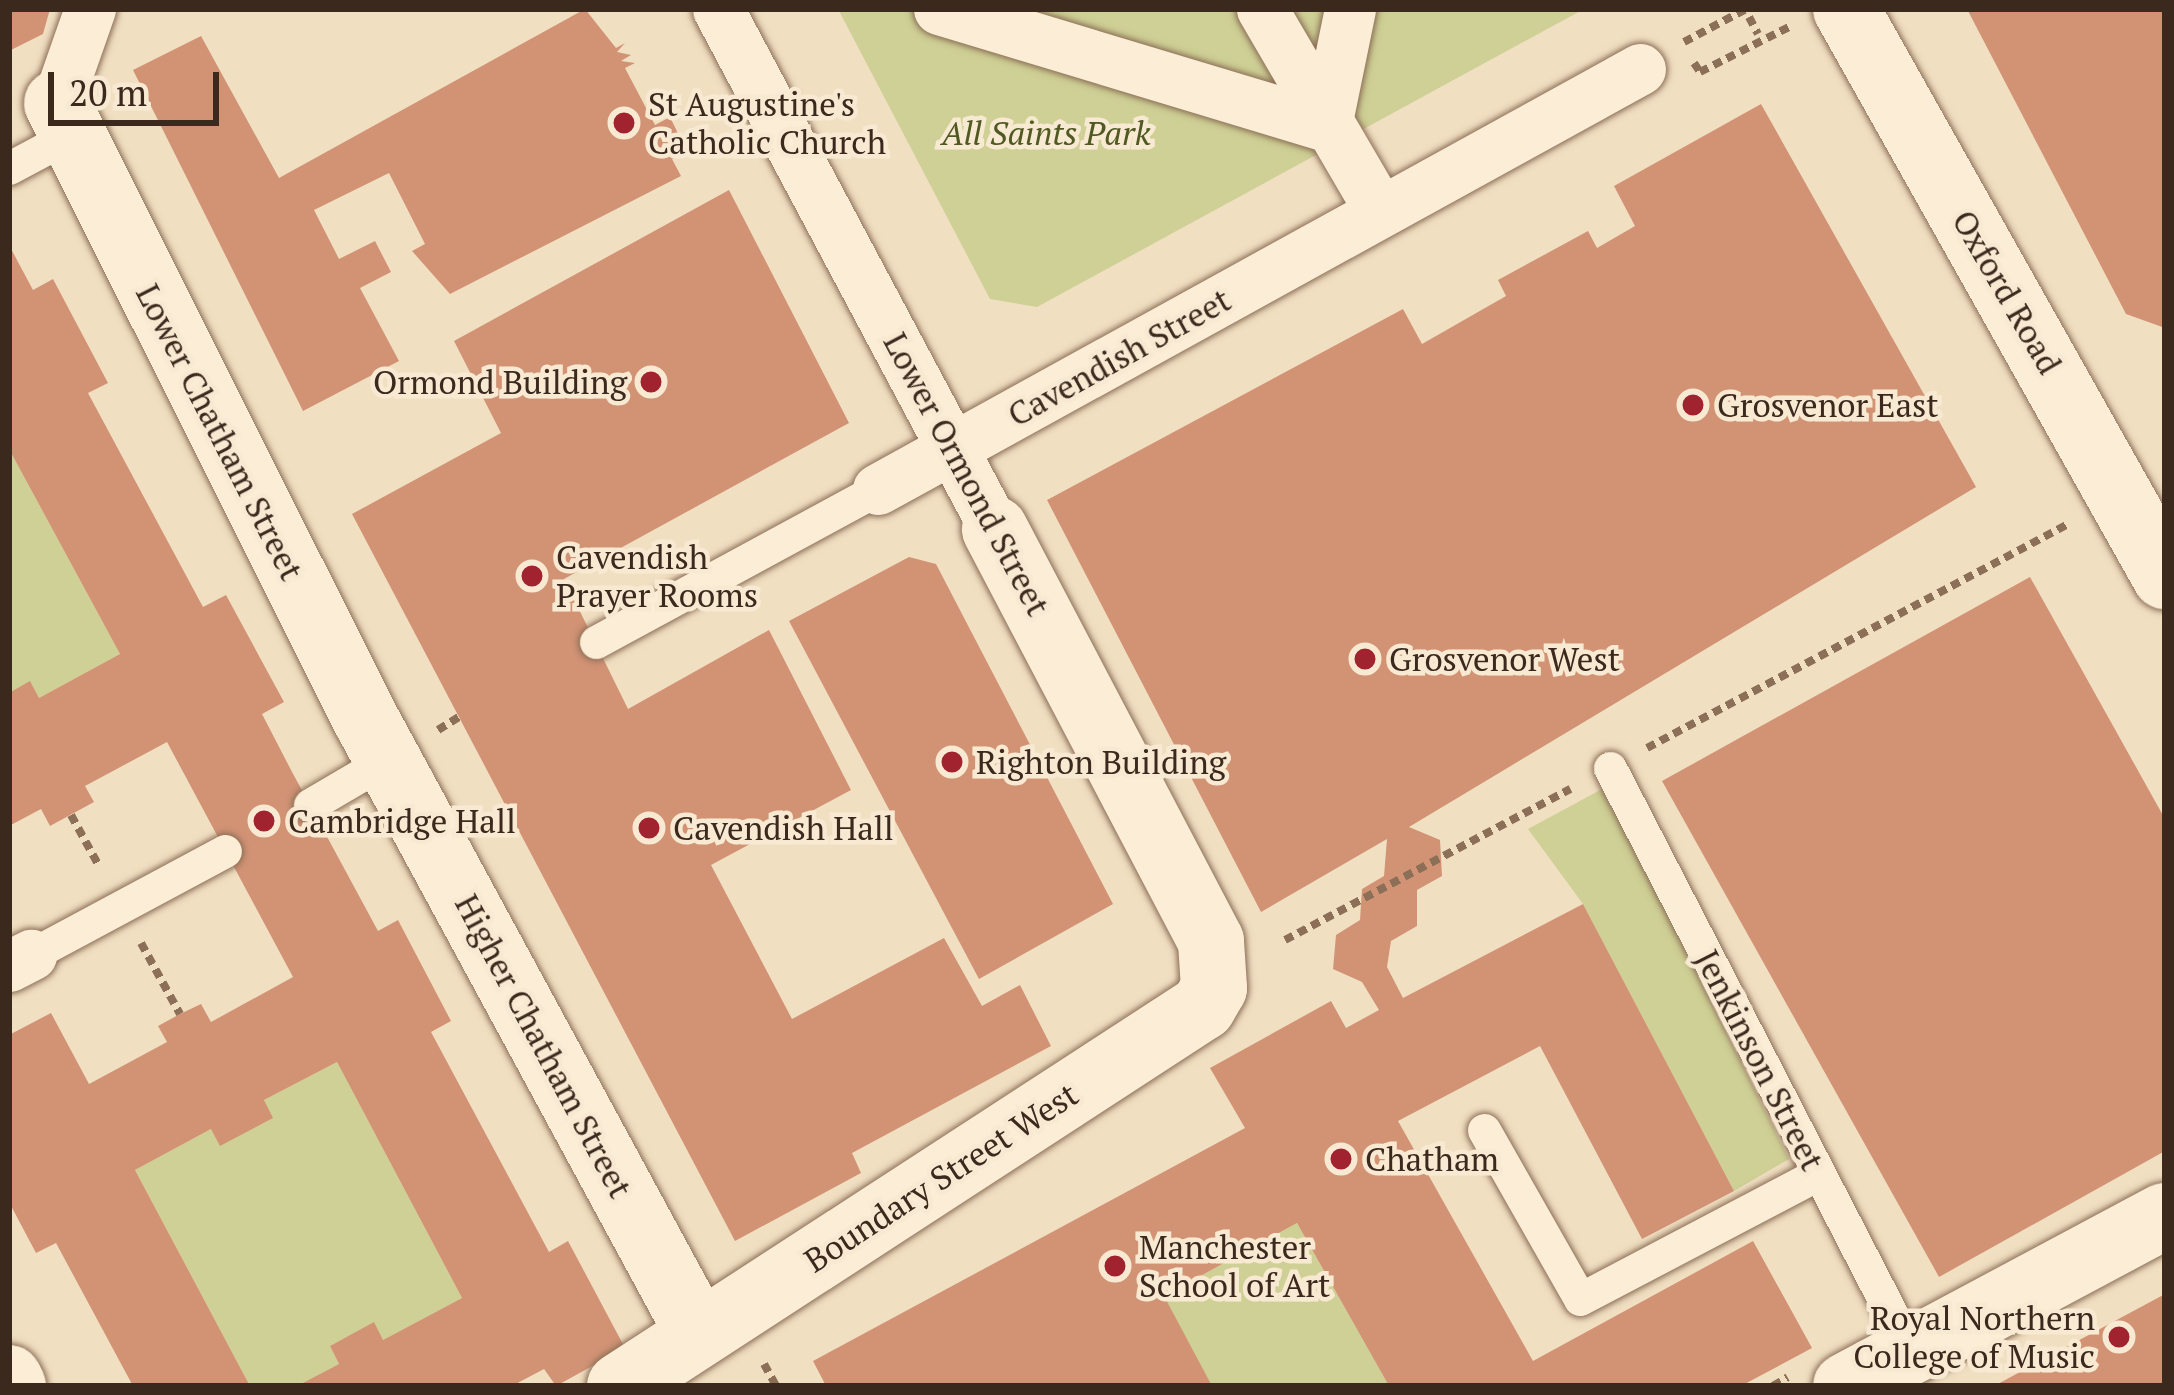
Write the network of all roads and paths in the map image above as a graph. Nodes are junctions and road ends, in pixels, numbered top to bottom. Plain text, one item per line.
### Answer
1 (90, 9) edge
2 (939, 9) edge
3 (1262, 9) edge
4 (1350, 9) edge
5 (1747, 13) edge
6 (731, 14) edge
7 (1825, 14) edge
8 (1758, 34) dead end
9 (1640, 69) dead end
10 (63, 120) junction
11 (1326, 126) junction
12 (9, 168) edge
13 (1380, 211) junction
14 (954, 448) junction
15 (878, 489) joint
16 (2121, 496) junction
17 (995, 529) joint
18 (2165, 576) edge
19 (596, 642) dead end
20 (390, 758) junction
21 (1610, 768) junction
22 (310, 805) dead end
23 (225, 851) dead end
24 (1285, 940) dead end
25 (1211, 941) joint
26 (20, 960) edge
27 (1484, 1130) dead end
28 (1818, 1174) junction
29 (2165, 1216) edge
30 (699, 1334) junction
31 (1910, 1352) junction
32 (620, 1386) edge
33 (1846, 1386) edge

1 - 10 street
2 - 11 street
3 - 11 street
4 - 11 street
5 - 7 path
5 - 8 path
6 - 14 street, Lower Ormond Street
7 - 16 street, Oxford Road
9 - 13 street, Cavendish Street
10 - 12 lane
10 - 20 street, Lower Chatham Street
11 - 13 street
13 - 14 street, Cavendish Street
14 - 15 street, Cavendish Street
14 - 17 street, Lower Ormond Street
15 - 19 lane, Cavendish Street
16 - 18 street, Oxford Road
16 - 21 path
17 - 25 street, Lower Ormond Street
20 - 22 lane
20 - 30 street, Higher Chatham Street
21 - 24 path
21 - 28 lane, Jenkinson Street
23 - 26 lane
25 - 30 street, Boundary Street West
27 - 28 lane
28 - 31 lane, Jenkinson Street
29 - 31 street
30 - 32 street, Boundary Street West
31 - 33 street

